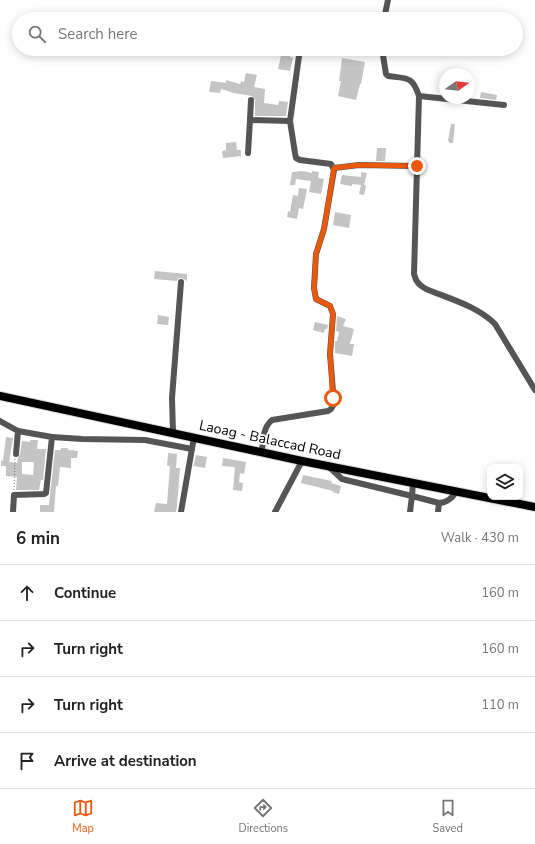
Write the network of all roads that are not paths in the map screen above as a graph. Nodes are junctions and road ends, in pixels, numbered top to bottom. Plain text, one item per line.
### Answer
1 (388, 0) edge
2 (385, 12) edge
3 (299, 56) edge
4 (383, 56) edge
5 (419, 96) junction
6 (251, 100) dead end
7 (504, 105) dead end
8 (250, 120) junction
9 (290, 121) junction
10 (248, 153) dead end
11 (417, 166) junction
12 (334, 168) junction
13 (181, 282) dead end
14 (535, 390) edge
15 (0, 396) edge
16 (0, 421) edge
17 (18, 430) junction
18 (173, 432) junction
19 (52, 436) junction
20 (194, 437) junction
21 (192, 449) junction
22 (262, 451) junction
23 (16, 454) road end
24 (302, 461) junction
25 (328, 466) junction
26 (413, 483) junction
27 (456, 491) junction
28 (412, 496) junction
29 (439, 503) junction
30 (535, 507) edge
31 (13, 512) edge
32 (181, 512) edge
33 (275, 512) edge
34 (410, 512) edge
35 (438, 512) edge

1 - 2 street
3 - 9 street
4 - 5 street
5 - 7 street
5 - 11 street
6 - 8 street
8 - 9 street
8 - 10 street
9 - 12 street
11 - 12 street
11 - 14 street
12 - 22 street
13 - 18 street
15 - 18 main road, Laoag - Balaccad Road
16 - 17 street
17 - 19 street
17 - 23 street
18 - 20 main road, Laoag - Balaccad Road
19 - 21 street
19 - 31 street
20 - 21 street
20 - 22 main road, Laoag - Balaccad Road
21 - 32 street
22 - 24 main road, Laoag - Balaccad Road
24 - 25 main road, Laoag - Balaccad Road
24 - 33 street
25 - 26 main road, Laoag - Balaccad Road
25 - 28 street
26 - 27 main road, Laoag - Balaccad Road
26 - 28 street
27 - 29 street
27 - 30 main road, Laoag - Balaccad Road
28 - 29 street
28 - 34 street
29 - 35 street

